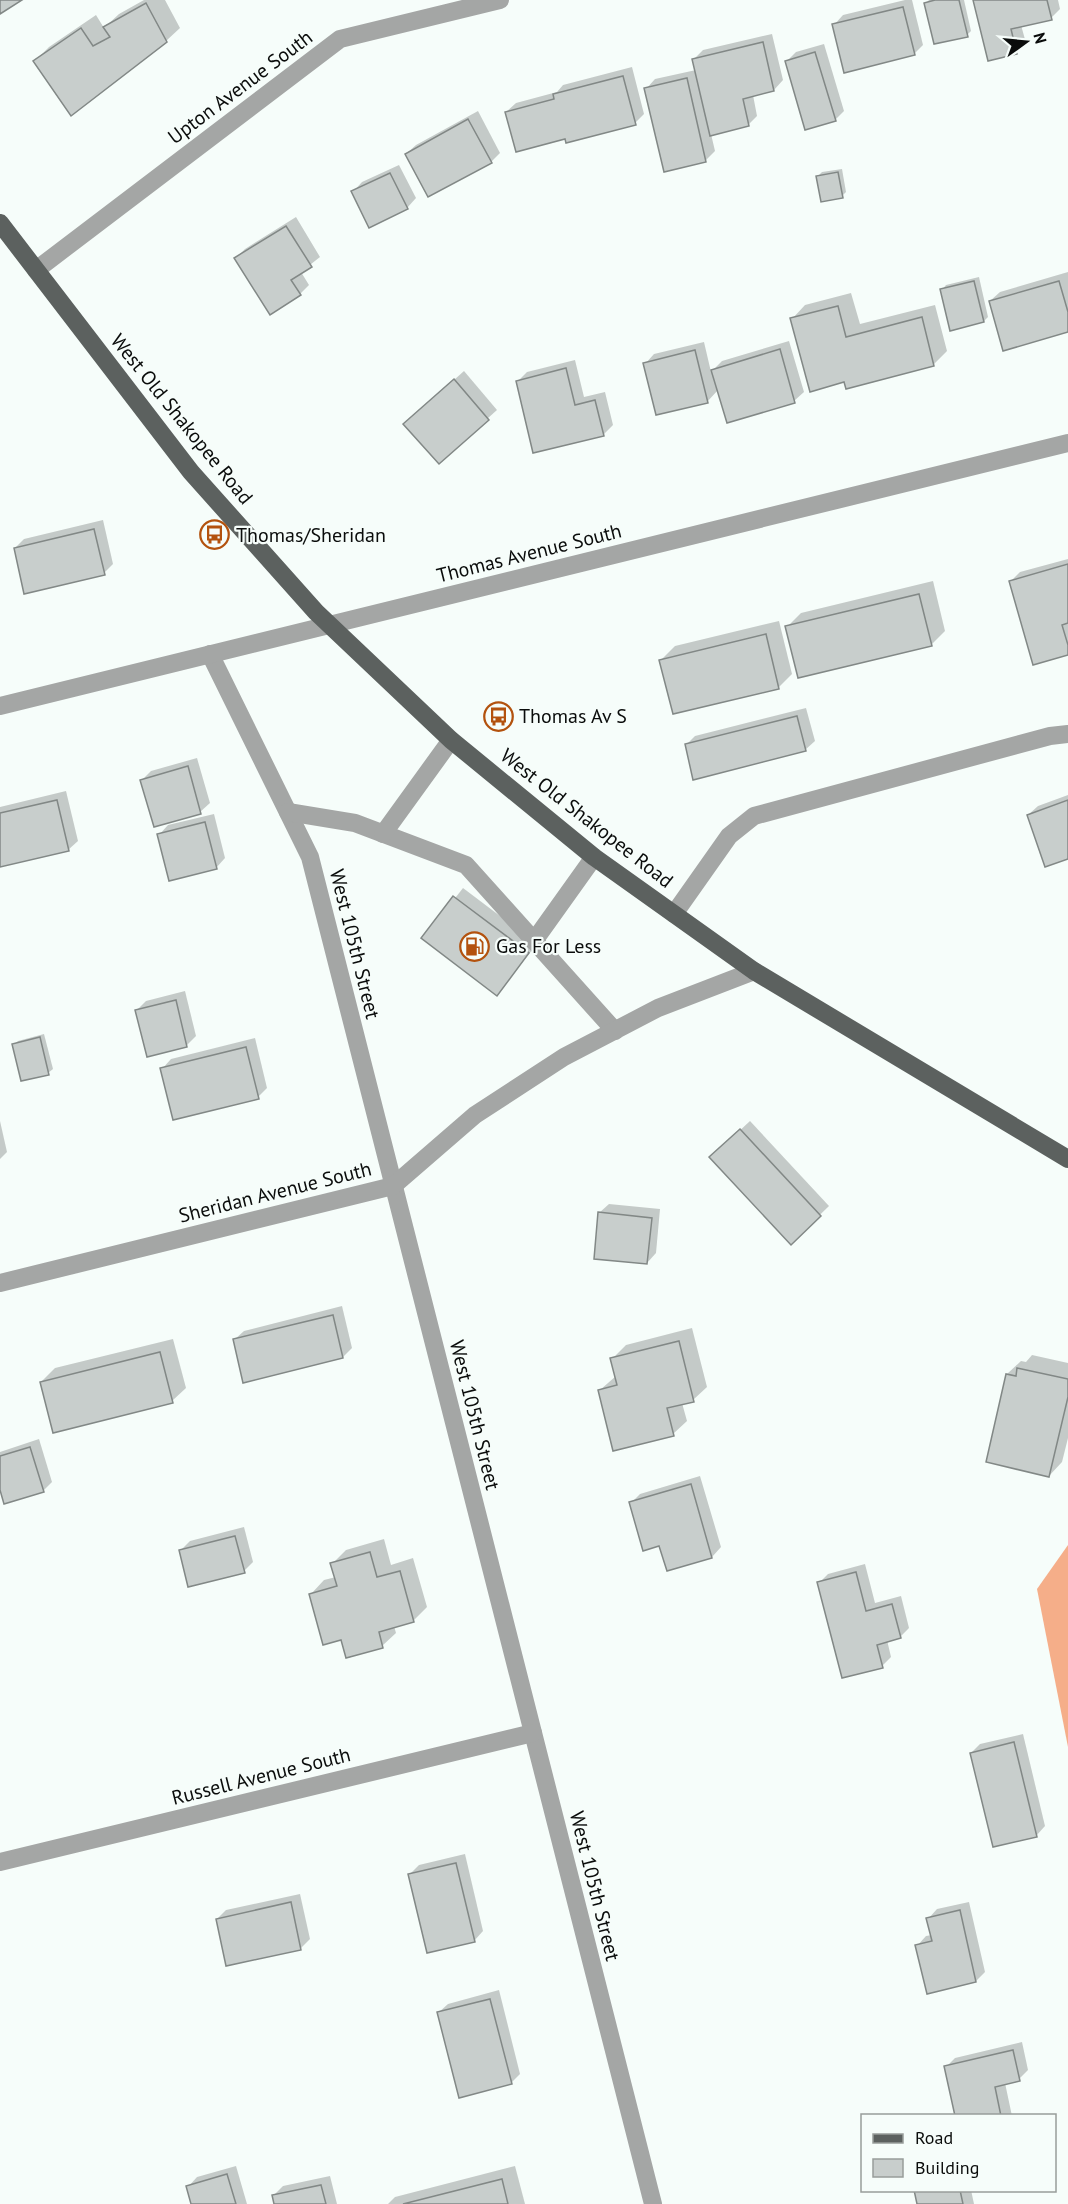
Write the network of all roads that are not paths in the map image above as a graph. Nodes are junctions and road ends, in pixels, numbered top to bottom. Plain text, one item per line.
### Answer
1 (500, 0) edge
2 (0, 222) edge
3 (36, 270) junction
4 (1068, 443) edge
5 (330, 625) junction
6 (210, 654) junction
7 (0, 706) edge
8 (1068, 734) edge
9 (451, 740) junction
10 (288, 812) junction
11 (383, 834) junction
12 (594, 857) junction
13 (674, 914) junction
14 (534, 941) junction
15 (754, 971) junction
16 (615, 1031) junction
17 (1068, 1159) edge
18 (393, 1186) junction
19 (0, 1283) edge
20 (533, 1733) junction
21 (0, 1862) edge
22 (653, 2204) edge

1 - 3 street, Upton Avenue South
2 - 3 main road, West Old Shakopee Road
3 - 5 main road, West Old Shakopee Road
4 - 5 street, Thomas Avenue South
5 - 6 street, Thomas Avenue South
5 - 9 main road, West Old Shakopee Road
6 - 7 street, Thomas Avenue South
6 - 10 street, West 105th Street
8 - 13 street
9 - 11 street
9 - 12 main road, West Old Shakopee Road
10 - 11 street
10 - 18 street, West 105th Street
11 - 14 street
12 - 13 main road, West Old Shakopee Road
12 - 14 street
13 - 15 main road, West Old Shakopee Road
14 - 16 street
15 - 16 street, Sheridan Avenue South
15 - 17 main road, West Old Shakopee Road
16 - 18 street, Sheridan Avenue South
18 - 19 street, Sheridan Avenue South
18 - 20 street, West 105th Street
20 - 21 street, Russell Avenue South
20 - 22 street, West 105th Street

